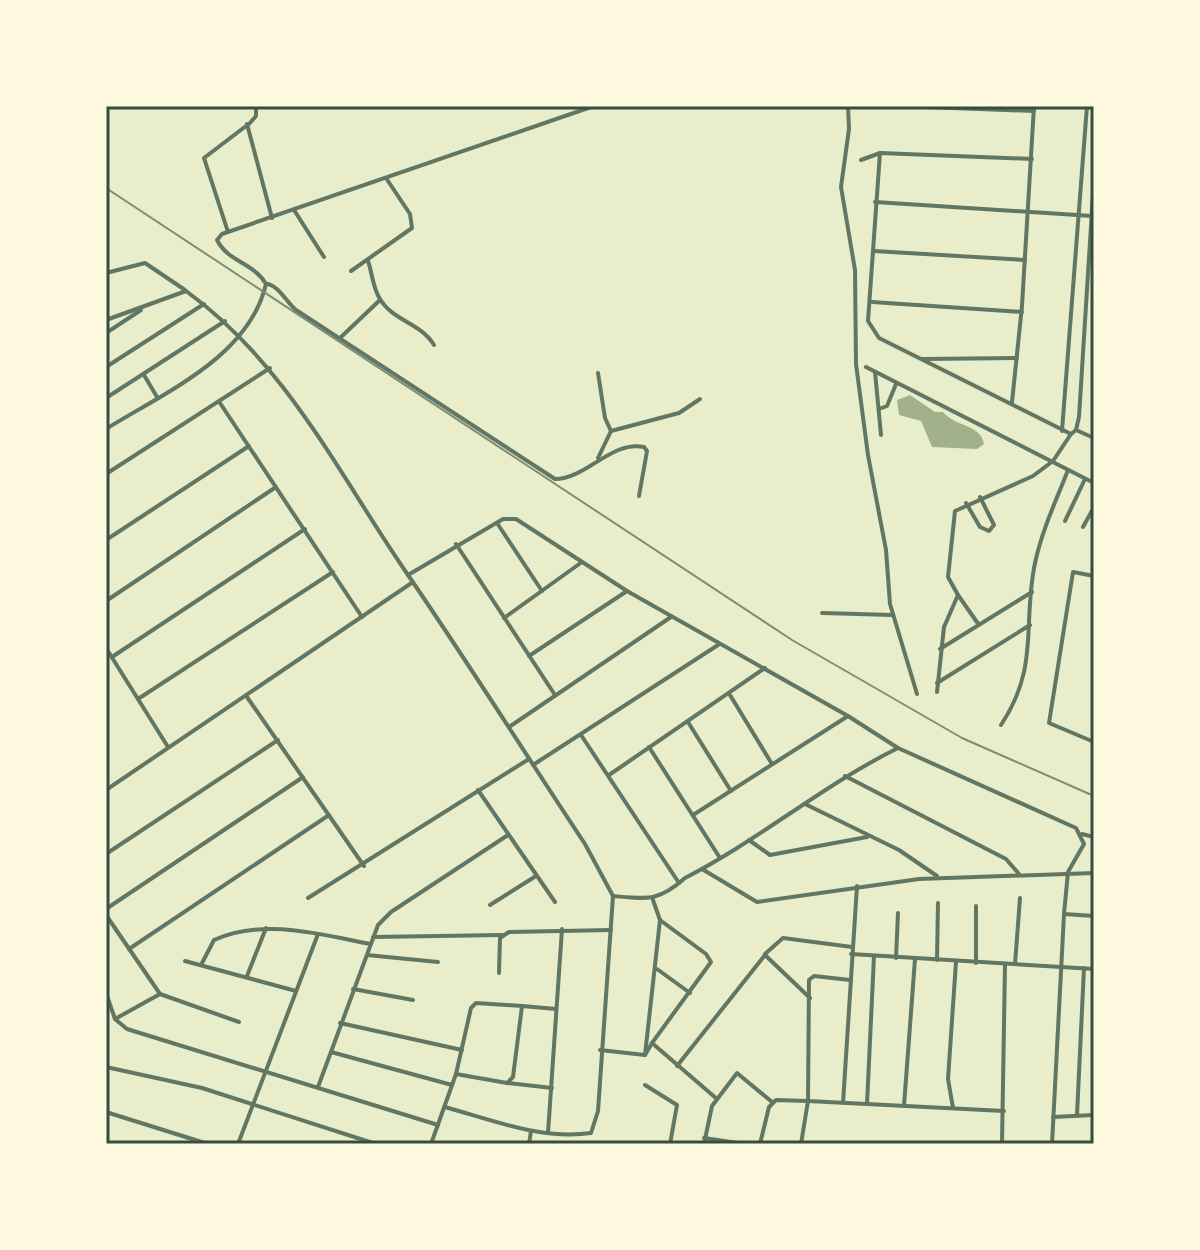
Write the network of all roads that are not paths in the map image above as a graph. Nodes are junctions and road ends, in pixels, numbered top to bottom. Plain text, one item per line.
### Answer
1 (256, 106) edge
2 (594, 106) edge
3 (848, 106) edge
4 (899, 106) edge
5 (1087, 106) edge
6 (943, 107) edge
7 (989, 108) edge
8 (1034, 108) edge
9 (247, 124) junction
10 (880, 153) junction
11 (1032, 159) junction
12 (861, 160) dead end
13 (386, 178) junction
14 (1094, 178) edge
15 (875, 202) junction
16 (294, 210) junction
17 (1027, 211) junction
18 (1080, 215) junction
19 (1092, 216) junction
20 (272, 218) junction
21 (228, 232) junction
22 (874, 251) junction
23 (324, 257) dead end
24 (368, 260) junction
25 (1025, 260) junction
26 (351, 271) dead end
27 (106, 273) edge
28 (266, 284) junction
29 (186, 291) junction
30 (1087, 293) junction
31 (1094, 293) edge
32 (380, 300) junction
33 (872, 302) junction
34 (204, 304) junction
35 (145, 307) junction
36 (1022, 312) junction
37 (106, 320) edge
38 (226, 321) junction
39 (106, 333) edge
40 (1085, 335) junction
41 (1094, 336) edge
42 (241, 337) junction
43 (340, 338) junction
44 (434, 345) dead end
45 (1017, 358) junction
46 (921, 359) junction
47 (106, 367) edge
48 (866, 367) dead end
49 (270, 368) junction
50 (875, 372) junction
51 (598, 373) dead end
52 (143, 374) junction
53 (896, 384) junction
54 (157, 397) junction
55 (106, 398) edge
56 (700, 399) dead end
57 (1012, 402) junction
58 (220, 403) junction
59 (879, 409) junction
60 (106, 429) edge
61 (1076, 430) junction
62 (611, 431) junction
63 (1062, 431) junction
64 (1071, 434) junction
65 (881, 435) dead end
66 (1094, 438) edge
67 (249, 446) junction
68 (598, 461) junction
69 (1053, 461) junction
70 (1068, 470) junction
71 (106, 474) edge
72 (1085, 479) junction
73 (1094, 483) edge
74 (276, 487) junction
75 (639, 496) dead end
76 (980, 497) junction
77 (966, 503) junction
78 (1094, 507) edge
79 (1065, 521) dead end
80 (496, 522) junction
81 (1083, 527) dead end
82 (305, 529) junction
83 (106, 540) edge
84 (456, 544) junction
85 (582, 562) junction
86 (333, 572) junction
87 (408, 575) junction
88 (1094, 576) edge
89 (413, 582) junction
90 (542, 591) junction
91 (627, 591) junction
92 (1032, 592) junction
93 (958, 595) junction
94 (106, 601) edge
95 (822, 613) dead end
96 (893, 615) junction
97 (362, 617) junction
98 (671, 617) junction
99 (504, 618) junction
100 (979, 625) junction
101 (1030, 625) junction
102 (719, 644) junction
103 (106, 648) edge
104 (940, 649) junction
105 (529, 656) junction
106 (112, 657) junction
107 (765, 668) junction
108 (937, 683) junction
109 (937, 692) dead end
110 (917, 694) dead end
111 (555, 695) junction
112 (730, 695) junction
113 (247, 697) junction
114 (138, 699) junction
115 (848, 716) junction
116 (688, 722) junction
117 (1001, 725) dead end
118 (509, 727) junction
119 (581, 735) junction
120 (278, 740) junction
121 (1094, 742) edge
122 (168, 747) junction
123 (649, 747) junction
124 (898, 748) junction
125 (529, 759) junction
126 (772, 764) junction
127 (533, 765) junction
128 (609, 775) junction
129 (844, 776) junction
130 (303, 777) junction
131 (106, 790) edge
132 (478, 790) junction
133 (731, 791) junction
134 (804, 804) junction
135 (329, 815) junction
136 (693, 815) junction
137 (1082, 834) junction
138 (508, 835) junction
139 (869, 837) junction
140 (1094, 837) edge
141 (749, 840) junction
142 (106, 854) edge
143 (720, 858) junction
144 (364, 866) junction
145 (702, 869) junction
146 (1068, 872) junction
147 (1094, 873) edge
148 (1019, 874) junction
149 (536, 876) junction
150 (939, 878) junction
151 (679, 883) junction
152 (857, 886) junction
153 (613, 896) junction
154 (308, 898) dead end
155 (1020, 898) dead end
156 (653, 900) junction
157 (555, 902) dead end
158 (938, 903) dead end
159 (490, 905) dead end
160 (976, 906) dead end
161 (106, 912) edge
162 (898, 913) dead end
163 (1064, 914) junction
164 (1094, 916) edge
165 (660, 920) junction
166 (266, 928) junction
167 (562, 929) junction
168 (611, 930) junction
169 (318, 934) junction
170 (502, 935) junction
171 (373, 937) junction
172 (370, 944) junction
173 (852, 947) junction
174 (129, 949) junction
175 (851, 954) junction
176 (367, 955) junction
177 (765, 955) junction
178 (874, 956) junction
179 (896, 958) junction
180 (915, 959) junction
181 (937, 960) junction
182 (185, 961) dead end
183 (438, 962) dead end
184 (956, 962) junction
185 (976, 963) junction
186 (1005, 964) junction
187 (1015, 964) junction
188 (201, 965) junction
189 (1060, 966) junction
190 (656, 968) junction
191 (1084, 968) junction
192 (1094, 969) edge
193 (499, 973) dead end
194 (247, 976) junction
195 (850, 980) junction
196 (353, 989) junction
197 (296, 991) junction
198 (106, 993) edge
199 (690, 993) junction
200 (160, 994) junction
201 (810, 998) junction
202 (413, 1000) dead end
203 (522, 1006) junction
204 (557, 1009) junction
205 (115, 1019) junction
206 (239, 1022) dead end
207 (340, 1023) junction
208 (652, 1043) junction
209 (462, 1050) junction
210 (600, 1050) junction
211 (331, 1052) junction
212 (645, 1055) junction
213 (677, 1066) junction
214 (106, 1067) edge
215 (266, 1073) junction
216 (456, 1074) junction
217 (507, 1083) junction
218 (452, 1085) junction
219 (645, 1085) dead end
220 (318, 1087) junction
221 (552, 1088) junction
222 (717, 1099) junction
223 (808, 1101) junction
224 (772, 1102) junction
225 (843, 1103) junction
226 (254, 1104) junction
227 (867, 1104) junction
228 (904, 1106) junction
229 (445, 1107) junction
230 (953, 1108) junction
231 (1004, 1111) junction
232 (106, 1112) edge
233 (1077, 1115) junction
234 (1094, 1115) edge
235 (1053, 1117) junction
236 (438, 1125) junction
237 (531, 1131) junction
238 (548, 1133) junction
239 (568, 1136) junction
240 (704, 1141) edge
241 (731, 1143) edge
242 (208, 1144) edge
243 (238, 1144) edge
244 (376, 1144) edge
245 (431, 1144) edge
246 (529, 1144) edge
247 (566, 1144) edge
248 (670, 1144) edge
249 (745, 1144) edge
250 (760, 1144) edge
251 (801, 1144) edge
252 (1002, 1144) edge
253 (1052, 1144) edge

1 - 9 street
2 - 13 street
3 - 96 street
4 - 6 street
5 - 18 street
6 - 7 street
7 - 8 street
8 - 11 street
9 - 20 street
9 - 21 street
10 - 11 street
10 - 12 street
10 - 15 street
11 - 17 street
13 - 16 street
13 - 24 street
14 - 19 street
15 - 17 street
15 - 22 street
16 - 20 street
16 - 23 street
17 - 18 street
17 - 25 street
18 - 19 street
18 - 63 street
19 - 30 street
20 - 21 street
21 - 28 street
22 - 25 street
22 - 33 street
24 - 26 street
24 - 32 street
25 - 36 street
27 - 29 street
28 - 42 street
28 - 43 street
29 - 34 street
29 - 35 street
30 - 31 street
30 - 40 street
32 - 43 street
32 - 44 street
33 - 36 street
33 - 46 street
34 - 38 street
34 - 47 street
35 - 37 street
35 - 39 street
36 - 45 street
38 - 42 street
38 - 52 street
40 - 41 street
40 - 61 street
42 - 49 street
42 - 54 street
43 - 68 street
45 - 46 street
45 - 57 street
46 - 57 street
48 - 50 street
49 - 58 street
49 - 87 street
50 - 53 street
50 - 59 street
51 - 62 street
52 - 54 street
52 - 55 street
53 - 59 street
53 - 69 street
54 - 60 street
56 - 62 street
57 - 63 street
58 - 67 street
58 - 71 street
59 - 65 street
61 - 64 street
61 - 66 street
62 - 68 street
63 - 64 street
64 - 69 street
67 - 74 street
67 - 83 street
68 - 75 street
69 - 70 street
69 - 76 street
70 - 72 street
70 - 92 street
72 - 73 street
72 - 79 street
74 - 82 street
74 - 94 street
76 - 77 street
76 - 77 street
77 - 93 street
78 - 81 street
80 - 84 street
80 - 85 street
80 - 90 street
82 - 86 street
82 - 106 street
84 - 87 street
84 - 99 street
85 - 90 street
85 - 91 street
86 - 97 street
86 - 114 street
87 - 89 street
88 - 121 street
89 - 97 street
89 - 118 street
90 - 99 street
91 - 98 street
91 - 105 street
92 - 100 street
92 - 101 street
93 - 100 street
93 - 104 street
95 - 96 street
96 - 110 street
97 - 113 street
98 - 102 street
98 - 111 street
99 - 105 street
100 - 104 street
101 - 108 street
101 - 117 street
102 - 107 street
102 - 119 street
103 - 106 street
104 - 108 street
105 - 111 street
106 - 114 street
107 - 112 street
107 - 115 street
108 - 109 street
111 - 118 street
112 - 116 street
112 - 126 street
113 - 120 street
113 - 122 street
114 - 122 street
115 - 124 street
115 - 126 street
116 - 123 street
116 - 133 street
118 - 125 street
119 - 127 street
119 - 128 street
120 - 130 street
120 - 142 street
122 - 131 street
123 - 128 street
123 - 136 street
124 - 129 street
124 - 137 street
125 - 127 street
125 - 132 street
126 - 133 street
127 - 153 street
128 - 151 street
129 - 134 street
129 - 148 street
130 - 135 street
130 - 161 street
132 - 138 street
132 - 144 street
133 - 136 street
134 - 139 street
134 - 141 street
135 - 144 street
135 - 174 street
136 - 143 street
137 - 140 street
137 - 146 street
138 - 149 street
138 - 171 street
139 - 141 street
139 - 150 street
141 - 143 street
143 - 145 street
144 - 154 street
145 - 151 street
145 - 152 street
146 - 147 street
146 - 148 street
146 - 163 street
148 - 150 street
149 - 157 street
149 - 159 street
150 - 152 street
151 - 156 street
152 - 173 street
153 - 156 street
153 - 168 street
155 - 187 street
156 - 165 street
158 - 181 street
160 - 185 street
161 - 174 street
162 - 179 street
163 - 164 street
163 - 189 street
165 - 190 street
165 - 199 street
166 - 169 street
166 - 188 street
166 - 194 street
167 - 168 street
167 - 170 street
167 - 204 street
168 - 210 street
169 - 172 street
169 - 197 street
170 - 171 street
170 - 193 street
171 - 172 street
172 - 176 street
173 - 175 street
173 - 177 street
174 - 200 street
175 - 178 street
175 - 195 street
176 - 183 street
176 - 196 street
177 - 201 street
177 - 213 street
178 - 179 street
178 - 227 street
179 - 180 street
180 - 181 street
180 - 228 street
181 - 184 street
182 - 188 street
184 - 185 street
184 - 230 street
185 - 186 street
186 - 187 street
186 - 231 street
187 - 189 street
188 - 194 street
189 - 191 street
189 - 235 street
190 - 199 street
190 - 212 street
191 - 192 street
191 - 233 street
194 - 197 street
195 - 201 street
195 - 225 street
196 - 202 street
196 - 207 street
197 - 215 street
198 - 205 street
199 - 208 street
200 - 205 street
200 - 206 street
201 - 223 street
203 - 204 street
203 - 209 street
203 - 217 street
204 - 221 street
205 - 215 street
207 - 209 street
207 - 211 street
208 - 212 street
208 - 213 street
209 - 216 street
210 - 212 street
210 - 239 street
211 - 218 street
211 - 220 street
213 - 222 street
214 - 226 street
215 - 220 street
215 - 226 street
216 - 217 street
216 - 218 street
217 - 221 street
218 - 229 street
219 - 248 street
220 - 236 street
221 - 238 street
222 - 224 street
222 - 240 street
223 - 224 street
223 - 225 street
223 - 251 street
224 - 250 street
225 - 227 street
226 - 243 street
226 - 244 street
227 - 228 street
228 - 230 street
229 - 236 street
229 - 237 street
230 - 231 street
231 - 252 street
232 - 242 street
233 - 234 street
233 - 235 street
235 - 253 street
236 - 245 street
237 - 238 street
237 - 246 street
238 - 239 street
239 - 247 street
240 - 241 street
241 - 249 street

